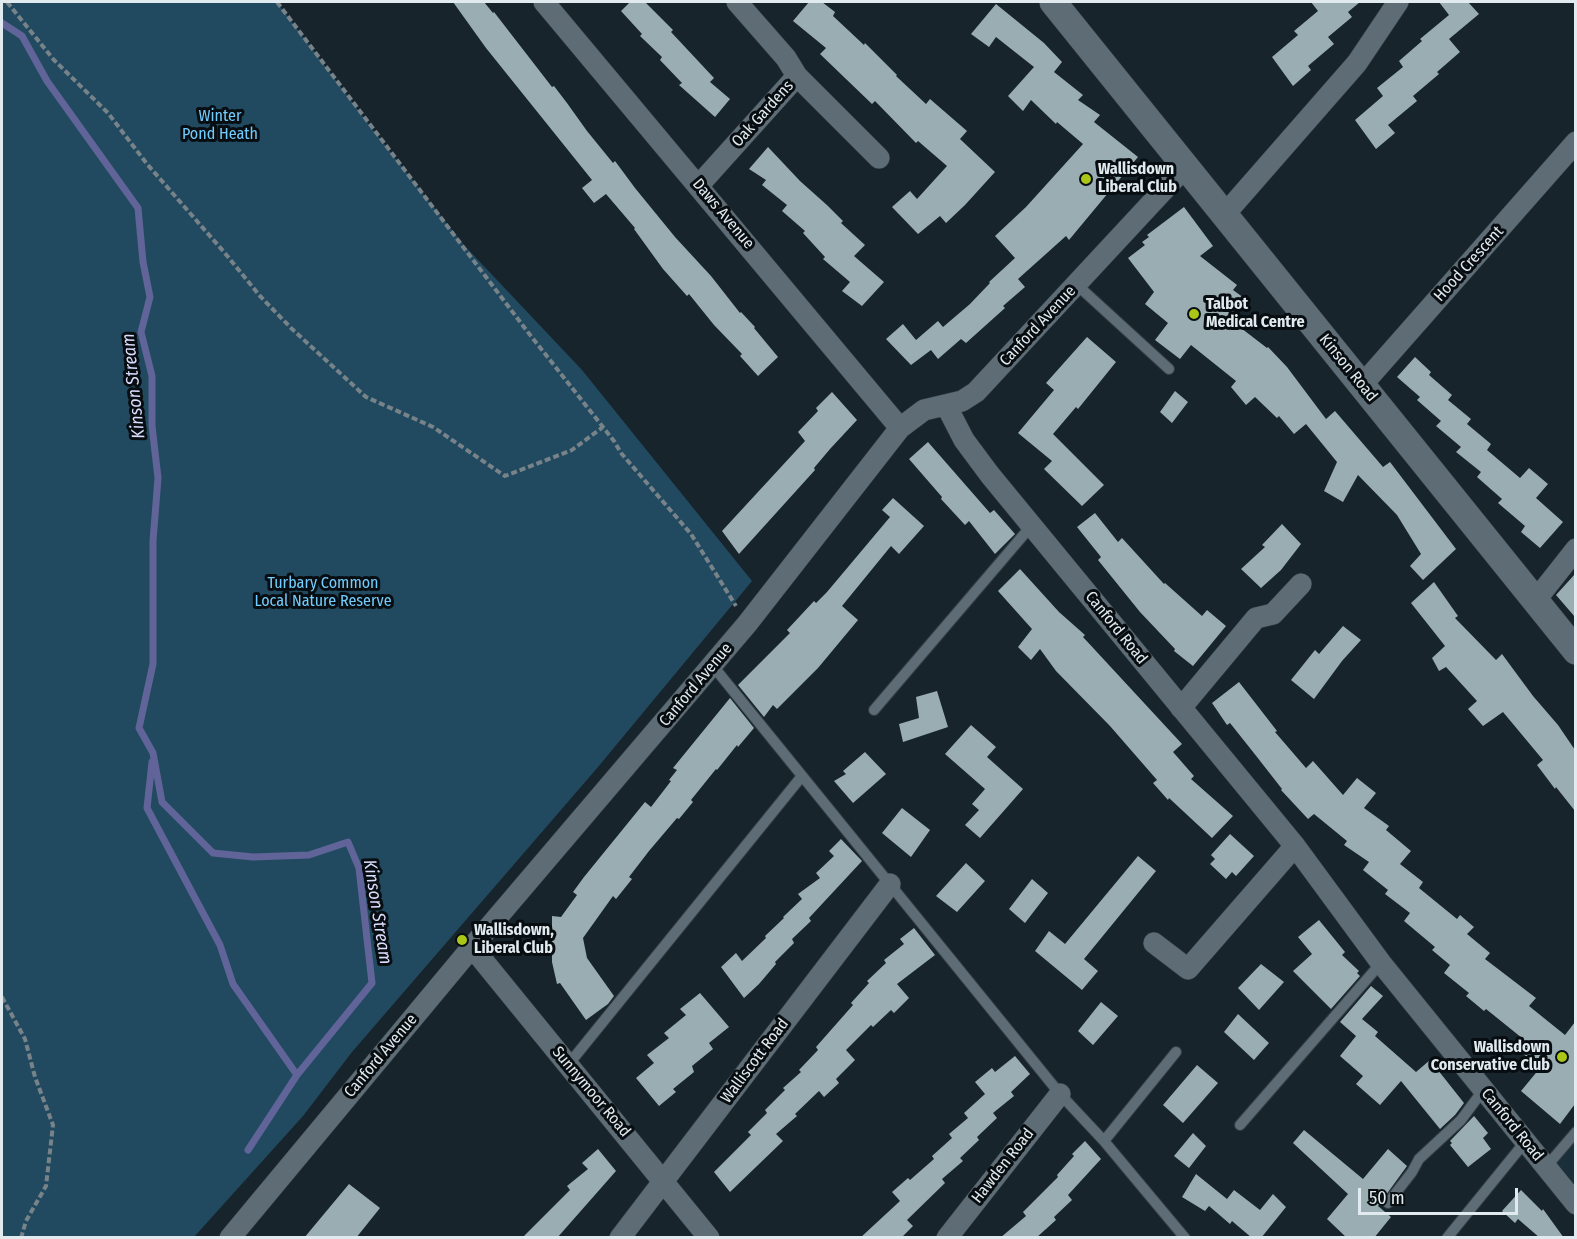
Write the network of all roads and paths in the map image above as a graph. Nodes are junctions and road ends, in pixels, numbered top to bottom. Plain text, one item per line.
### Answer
1 (7, 2) edge
2 (277, 2) edge
3 (544, 2) edge
4 (737, 2) edge
5 (1053, 2) edge
6 (1398, 2) edge
7 (797, 76) junction
8 (1575, 142) edge
9 (879, 158) dead end
10 (1186, 166) junction
11 (699, 185) junction
12 (1225, 214) junction
13 (1076, 284) junction
14 (1169, 369) dead end
15 (1362, 385) junction
16 (946, 405) junction
17 (603, 427) junction
18 (900, 428) junction
19 (1032, 525) junction
20 (1575, 549) edge
21 (1301, 584) dead end
22 (1535, 601) junction
23 (747, 624) junction
24 (1575, 651) edge
25 (713, 666) junction
26 (1181, 708) junction
27 (874, 710) dead end
28 (802, 776) junction
29 (1295, 846) junction
30 (890, 884) junction
31 (1154, 942) dead end
32 (472, 947) junction
33 (1382, 963) junction
34 (2, 997) edge
35 (1176, 1052) dead end
36 (568, 1065) junction
37 (1484, 1089) junction
38 (1060, 1094) junction
39 (1240, 1125) dead end
40 (1575, 1132) edge
41 (1104, 1141) junction
42 (1525, 1142) junction
43 (1546, 1167) junction
44 (664, 1181) junction
45 (1388, 1203) dead end
46 (1575, 1204) edge
47 (21, 1238) edge
48 (230, 1238) edge
49 (620, 1238) edge
50 (710, 1238) edge
51 (947, 1238) edge
52 (1185, 1238) edge
53 (1447, 1238) edge

1 - 17 path
2 - 17 path
3 - 11 street, Daws Avenue
4 - 7 street
5 - 10 street, Kinson Road
6 - 12 street
7 - 9 street, Oak Gardens
7 - 11 street, Oak Gardens
8 - 15 street, Hood Crescent
10 - 12 street, Kinson Road
10 - 13 street, Canford Avenue
11 - 18 street, Daws Avenue
12 - 15 street, Kinson Road
13 - 14 lane
13 - 16 street, Canford Avenue
15 - 22 street, Kinson Road
16 - 18 street, Canford Avenue
16 - 19 street, Canford Road
17 - 23 path
18 - 23 street, Canford Avenue
19 - 26 street, Canford Road
19 - 27 lane
20 - 22 street
21 - 26 street
22 - 24 street, Kinson Road
23 - 25 street, Canford Avenue
25 - 28 lane
25 - 32 street, Canford Avenue
26 - 29 street, Canford Road
28 - 30 lane
28 - 36 lane
29 - 31 street
29 - 33 street, Canford Road
30 - 38 lane
30 - 44 street, Walliscott Road
32 - 36 street, Sunnymoor Road
32 - 48 street, Canford Avenue
33 - 37 street, Canford Road
33 - 39 lane
34 - 47 path
35 - 41 lane
36 - 44 street, Sunnymoor Road
37 - 42 street, Canford Road
37 - 45 lane
38 - 41 lane
38 - 51 street, Hawden Road
40 - 43 lane
41 - 52 lane
42 - 43 street, Canford Road
42 - 53 lane
43 - 46 street, Canford Road
44 - 49 street, Walliscott Road
44 - 50 street, Sunnymoor Road

